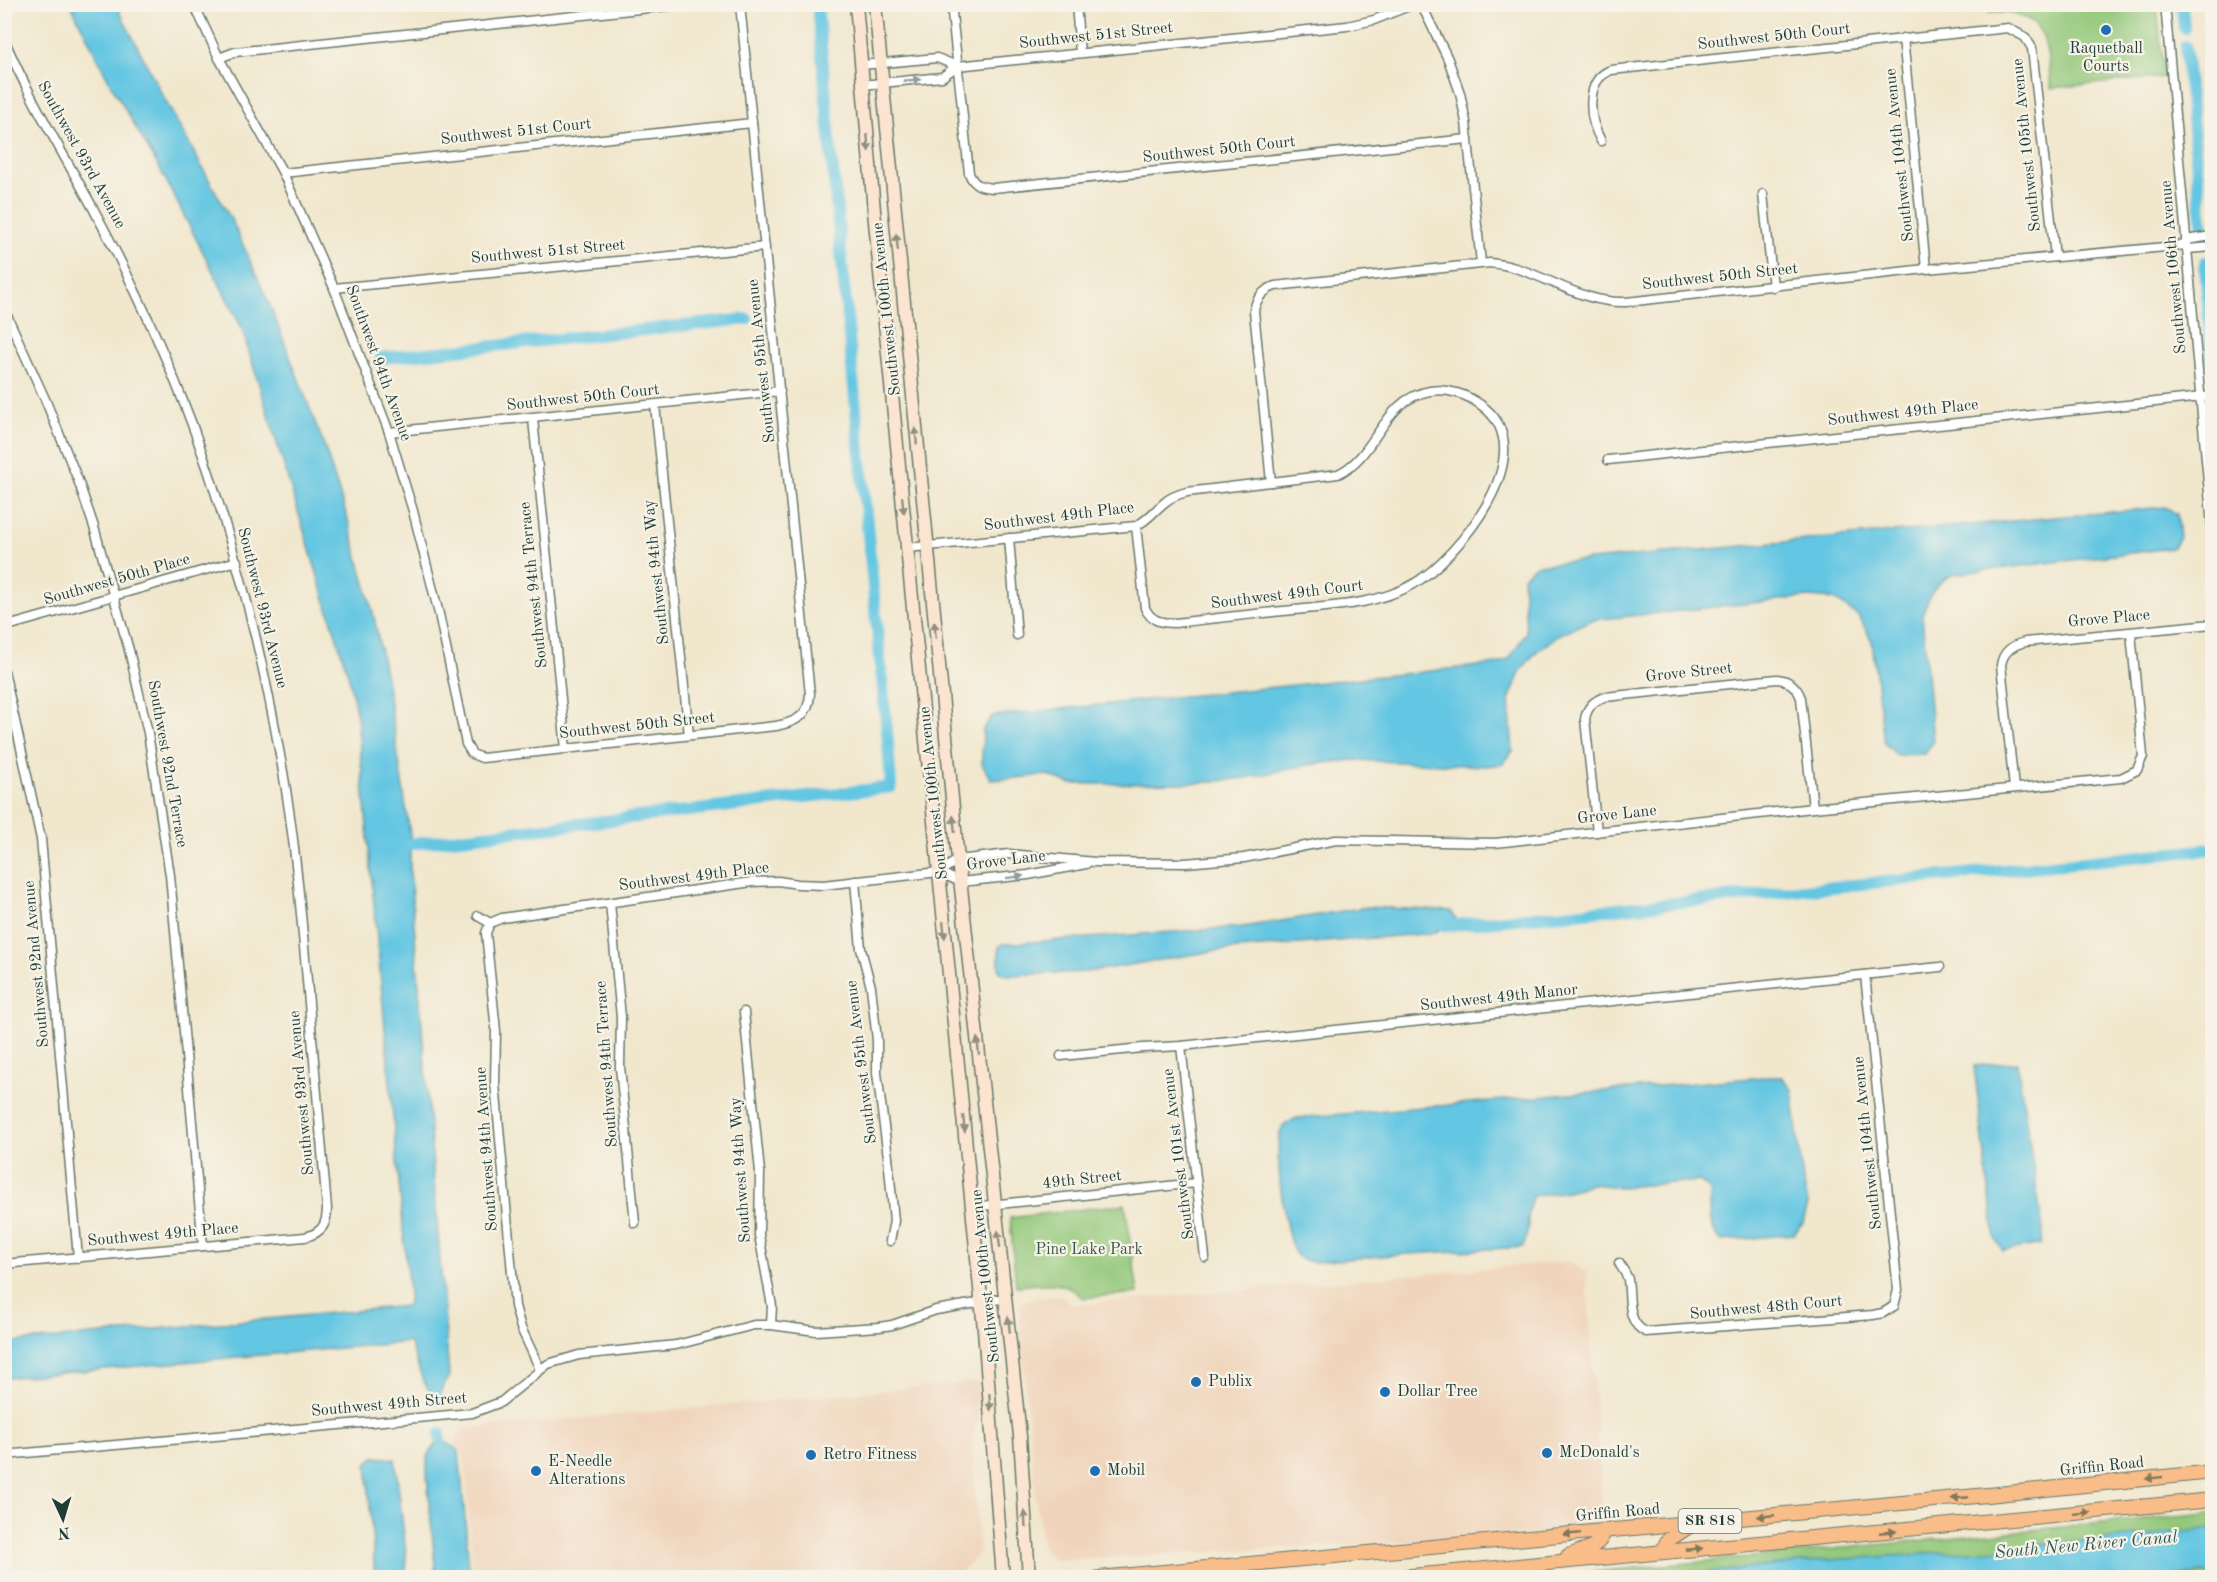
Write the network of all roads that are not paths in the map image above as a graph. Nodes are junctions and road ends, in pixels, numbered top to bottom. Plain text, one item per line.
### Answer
1 (194, 4) edge
2 (687, 4) edge
3 (740, 4) edge
4 (856, 4) edge
5 (875, 4) edge
6 (951, 4) edge
7 (1076, 4) edge
8 (1414, 4) edge
9 (1421, 4) edge
10 (2165, 4) edge
11 (2021, 33) joint
12 (1903, 38) junction
13 (4, 39) edge
14 (1080, 53) junction
15 (219, 58) junction
16 (880, 63) junction
17 (861, 65) junction
18 (957, 66) junction
19 (882, 83) junction
20 (862, 85) junction
21 (752, 123) junction
22 (1468, 139) junction
23 (1601, 141) dead end
24 (283, 173) junction
25 (1763, 195) dead end
26 (2212, 236) edge
27 (2187, 245) junction
28 (765, 247) junction
29 (2212, 247) edge
30 (2055, 257) junction
31 (1481, 263) junction
32 (1926, 269) junction
33 (1773, 287) junction
34 (334, 288) junction
35 (4, 309) edge
36 (780, 391) junction
37 (2212, 396) edge
38 (2201, 397) junction
39 (655, 405) junction
40 (1487, 409) joint
41 (532, 418) junction
42 (389, 432) junction
43 (1608, 460) dead end
44 (1271, 482) junction
45 (1136, 526) junction
46 (2212, 526) edge
47 (1008, 538) junction
48 (927, 546) junction
49 (907, 548) junction
50 (237, 561) junction
51 (115, 596) junction
52 (2212, 624) edge
53 (4, 627) edge
54 (2131, 633) junction
55 (1017, 635) dead end
56 (4, 671) edge
57 (804, 714) joint
58 (689, 735) junction
59 (566, 749) junction
60 (472, 754) joint
61 (2014, 788) junction
62 (1812, 808) junction
63 (1597, 832) junction
64 (958, 860) junction
65 (1095, 862) junction
66 (939, 872) junction
67 (855, 881) junction
68 (960, 882) junction
69 (610, 903) junction
70 (478, 916) dead end
71 (490, 922) junction
72 (1940, 967) dead end
73 (1865, 975) junction
74 (744, 1012) dead end
75 (1181, 1046) junction
76 (1061, 1056) dead end
77 (1196, 1183) junction
78 (995, 1204) junction
79 (972, 1207) junction
80 (635, 1223) dead end
81 (322, 1228) joint
82 (890, 1241) dead end
83 (203, 1246) junction
84 (1205, 1257) dead end
85 (78, 1258) junction
86 (1619, 1263) dead end
87 (4, 1264) edge
88 (1006, 1298) junction
89 (981, 1302) junction
90 (1897, 1308) joint
91 (771, 1324) junction
92 (540, 1369) junction
93 (4, 1455) edge
94 (2212, 1472) edge
95 (2212, 1500) edge
96 (1695, 1522) junction
97 (1604, 1531) junction
98 (1662, 1552) junction
99 (1552, 1562) junction
100 (1003, 1578) edge
101 (1029, 1578) edge
102 (1099, 1578) edge
103 (1391, 1578) edge

1 - 15 street, Southwest 94th Avenue
2 - 15 street
3 - 21 street, Southwest 95th Avenue
4 - 17 main road, Southwest 100th Avenue
5 - 16 main road, Southwest 100th Avenue
6 - 18 street
7 - 14 street
8 - 14 street, Southwest 51st Street
9 - 22 street
10 - 27 street, Southwest 106th Avenue
11 - 12 street, Southwest 50th Court
11 - 30 street, Southwest 105th Avenue
12 - 23 street, Southwest 50th Court
12 - 32 street, Southwest 104th Avenue
13 - 50 street, Southwest 93rd Avenue
14 - 18 street, Southwest 51st Street
15 - 24 street, Southwest 94th Avenue
16 - 17 street, Southwest 51st Street
16 - 18 street, Southwest 51st Street
16 - 19 main road, Southwest 100th Avenue
17 - 20 main road, Southwest 100th Avenue
19 -> 18 street, Southwest 51st Street
18 - 22 street, Southwest 50th Court
19 - 20 street, Southwest 51st Street
48 -> 19 main road, Southwest 100th Avenue
20 -> 49 main road, Southwest 100th Avenue
21 - 24 street, Southwest 51st Court
21 - 28 street, Southwest 95th Avenue
22 - 31 street
24 - 34 street, Southwest 94th Avenue
25 - 33 street
26 - 27 street, Southwest 50th Street
27 - 29 street, Southwest 50th Street
27 - 30 street, Southwest 50th Street
27 - 38 street, Southwest 106th Avenue
28 - 34 street, Southwest 51st Street
28 - 36 street, Southwest 95th Avenue
30 - 32 street, Southwest 50th Street
31 - 33 street, Southwest 50th Street
31 - 44 street, Southwest 50th Street
32 - 33 street, Southwest 50th Street
34 - 42 street, Southwest 94th Avenue
35 - 51 street, Southwest 92nd Terrace
36 - 39 street, Southwest 50th Court
36 - 57 street, Southwest 95th Avenue
37 - 38 street
38 - 43 street, Southwest 49th Place
38 - 46 street, Southwest 106th Avenue
39 - 41 street, Southwest 50th Court
39 - 58 street, Southwest 94th Way
40 - 44 street, Southwest 49th Place
40 - 45 street, Southwest 49th Court
41 - 42 street, Southwest 50th Court
41 - 59 street, Southwest 94th Terrace
42 - 60 street, Southwest 94th Avenue
44 - 45 street, Southwest 49th Place
45 - 47 street, Southwest 49th Place
47 - 48 street, Southwest 49th Place
47 - 55 street
48 - 49 street, Southwest 49th Place
64 -> 48 main road, Southwest 100th Avenue
49 - 66 main road, Southwest 100th Avenue
50 - 51 street, Southwest 50th Place
50 - 81 street, Southwest 93rd Avenue
51 - 53 street, Southwest 50th Place
51 - 83 street, Southwest 92nd Terrace
52 - 54 street, Grove Place
54 - 61 street, Grove Lane
54 - 61 street, Grove Place
56 - 85 street, Southwest 92nd Avenue
57 - 58 street, Southwest 50th Street
58 - 59 street, Southwest 50th Street
59 - 60 street, Southwest 50th Street
61 - 62 street, Grove Lane
62 - 63 street, Grove Lane
62 - 63 street, Grove Street
63 - 65 street, Grove Lane
64 - 65 street, Grove Lane
64 - 66 street, Grove Lane
64 - 68 main road, Southwest 100th Avenue
68 -> 65 street, Grove Lane
66 - 67 street, Southwest 49th Place
66 - 68 street, Grove Lane
66 -> 79 main road, Southwest 100th Avenue
67 - 69 street, Southwest 49th Place
67 - 82 street, Southwest 95th Avenue
78 -> 68 main road, Southwest 100th Avenue
69 - 71 street, Southwest 49th Place
69 - 80 street, Southwest 94th Terrace
70 - 71 street
71 - 92 street, Southwest 94th Avenue
72 - 73 street, Southwest 49th Manor
73 - 75 street, Southwest 49th Manor
73 - 90 street, Southwest 104th Avenue
74 - 91 street, Southwest 94th Way
75 - 76 street, Southwest 49th Manor
75 - 77 street, Southwest 101st Avenue
77 - 78 street, 49th Street
77 - 84 street, Southwest 101st Avenue
78 - 79 street, 49th Street
88 -> 78 main road, Southwest 100th Avenue
79 - 89 main road, Southwest 100th Avenue
81 - 83 street, Southwest 49th Place
83 - 85 street, Southwest 49th Place
85 - 87 street, Southwest 49th Place
86 - 90 street, Southwest 48th Court
88 - 89 street, Southwest 49th Street
101 -> 88 main road, Southwest 100th Avenue
89 - 91 street, Southwest 49th Street
89 -> 100 main road, Southwest 100th Avenue
91 - 92 street, Southwest 49th Street
92 - 93 street, Southwest 49th Street
94 -> 96 main road, Griffin Road / SR 818
98 -> 95 main road, SR 818
96 - 97 main road, Griffin Road / SR 818
96 - 98 main road
97 - 99 main road
97 -> 102 main road, Griffin Road / SR 818
98 - 99 main road, SR 818
99 - 103 main road, SR 818

